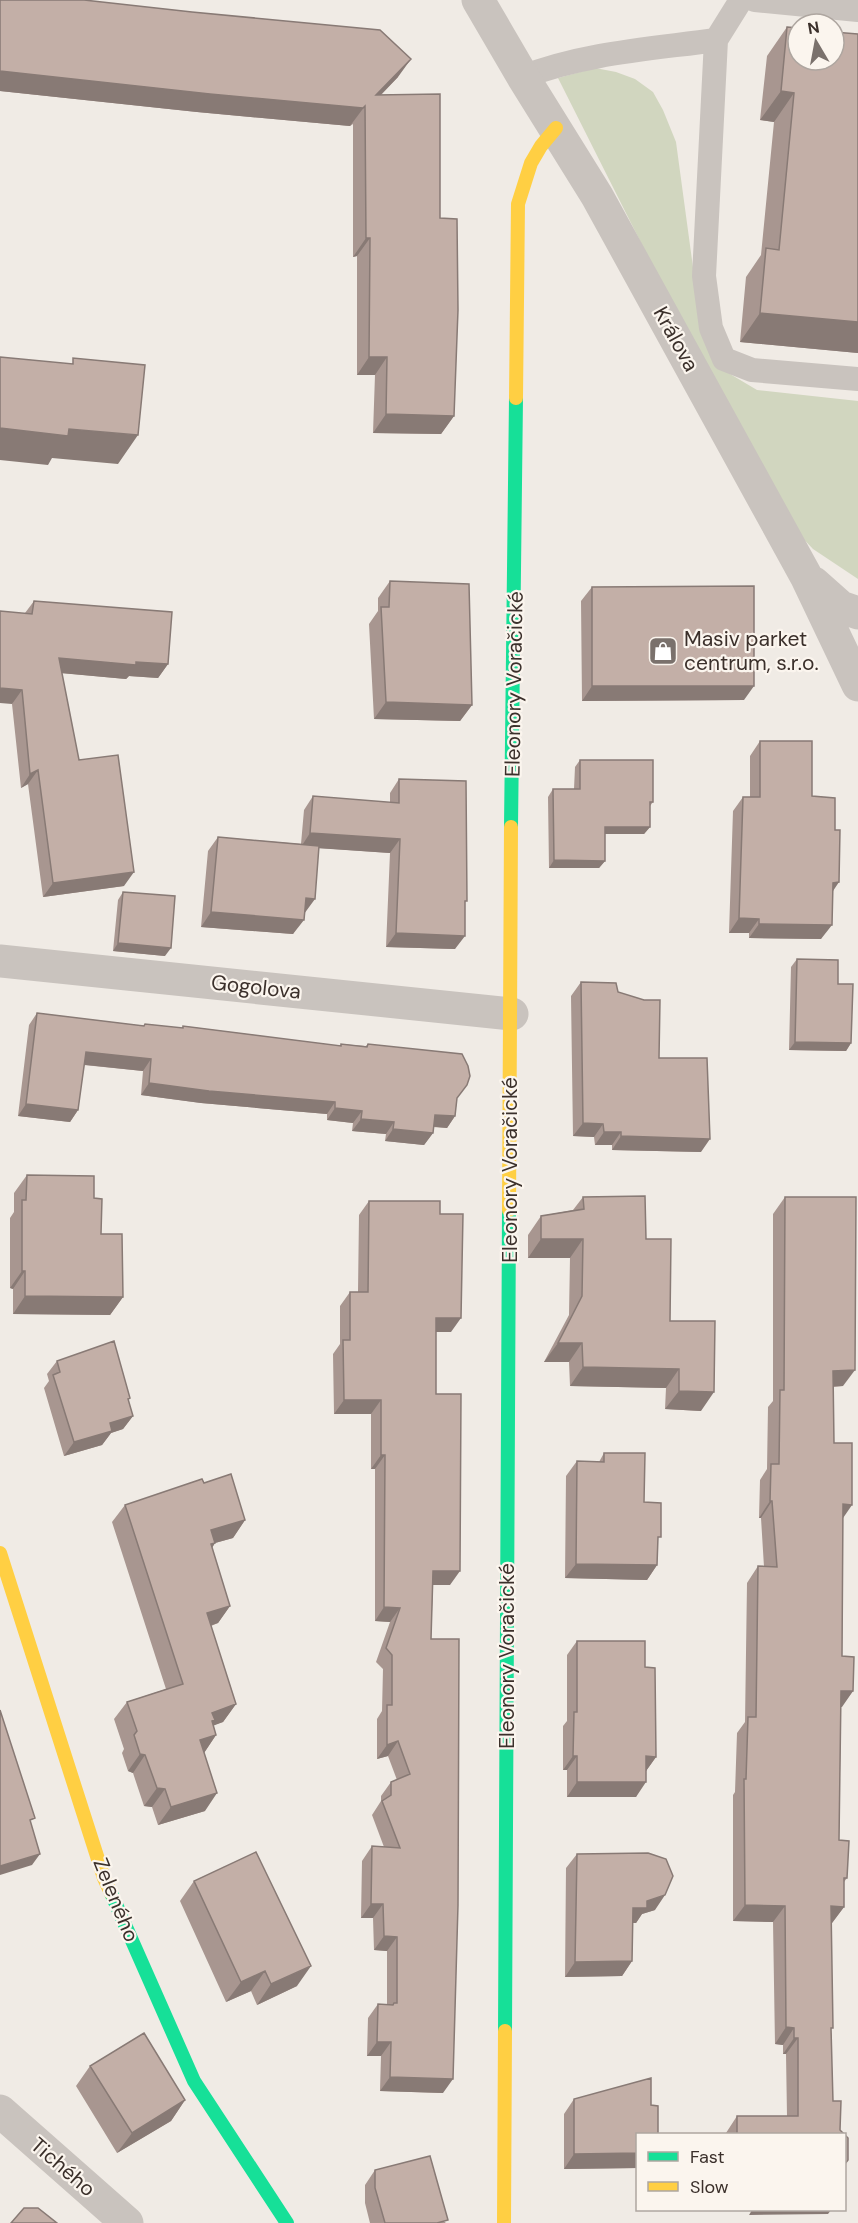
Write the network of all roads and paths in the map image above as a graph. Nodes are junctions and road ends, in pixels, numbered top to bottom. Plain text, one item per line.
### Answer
1 (478, 0) edge
2 (741, 0) edge
3 (754, 0) edge
4 (858, 9) edge
5 (716, 40) junction
6 (523, 77) junction
7 (556, 128) junction
8 (858, 379) edge
9 (806, 576) junction
10 (858, 613) edge
11 (855, 678) edge
12 (0, 961) edge
13 (512, 1014) junction
14 (0, 1553) edge
15 (0, 2111) edge
16 (127, 2223) edge
17 (287, 2223) edge
18 (504, 2223) edge

1 - 6 street, Králova
2 - 5 lane
3 - 4 lane
5 - 6 lane
5 - 8 lane
6 - 7 street, Králova
7 - 9 street, Králova
7 - 13 street, Eleonory Voračické
9 - 10 street
9 - 11 street, Králova
12 - 13 street, Gogolova
13 - 18 street, Eleonory Voračické
14 - 17 street, Zeleného
15 - 16 street, Tichého

